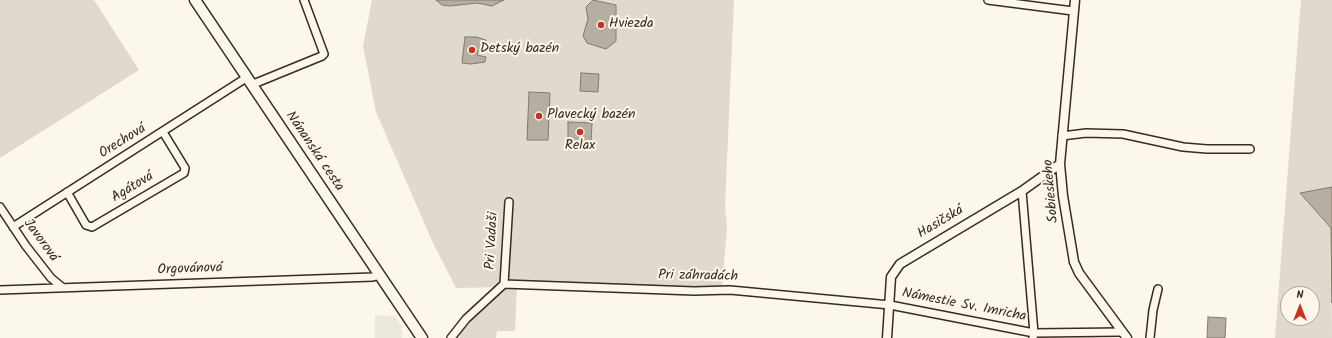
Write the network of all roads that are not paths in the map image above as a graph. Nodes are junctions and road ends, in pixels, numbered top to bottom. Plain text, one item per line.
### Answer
1 (195, 0) edge
2 (304, 0) edge
3 (988, 0) edge
4 (1075, 0) edge
5 (1017, 2) edge
6 (1073, 11) junction
7 (249, 81) junction
8 (164, 132) junction
9 (1062, 136) junction
10 (1250, 149) dead end
11 (1060, 164) junction
12 (1022, 191) junction
13 (67, 192) junction
14 (509, 202) dead end
15 (0, 208) edge
16 (13, 227) junction
17 (380, 275) junction
18 (504, 284) junction
19 (62, 288) junction
20 (0, 290) edge
21 (1158, 290) dead end
22 (890, 305) junction
23 (1033, 335) edge
24 (1125, 335) edge
25 (453, 336) edge
26 (423, 338) edge
27 (887, 338) edge
28 (1150, 338) edge

1 - 7 main road, Nánanská cesta
2 - 7 street, Orechová
3 - 5 street
4 - 6 street, Sobieskeho
5 - 6 street
6 - 9 street, Sobieskeho
7 - 8 street, Orechová
7 - 17 main road, Nánanská cesta
8 - 13 street, Orechová
8 - 13 street, Agátová
9 - 10 street
9 - 11 street, Sobieskeho
11 - 12 street, Hasičská
11 - 24 street, Sobieskeho
12 - 22 street, Hasičská
12 - 23 street, Námestie Sv. Imricha
13 - 16 street, Orechová
14 - 18 street, Pri Vadaši
15 - 16 street, Javorová
16 - 19 street, Javorová
17 - 19 street, Orgovánová
17 - 26 main road, Nánanská cesta
18 - 22 street, Pri záhradách
18 - 25 street, Pri Vadaši
19 - 20 street, Orgovánová
21 - 28 street
22 - 23 street, Námestie Sv. Imricha
22 - 27 street, Hasičská
23 - 24 street, Námestie Sv. Imricha

